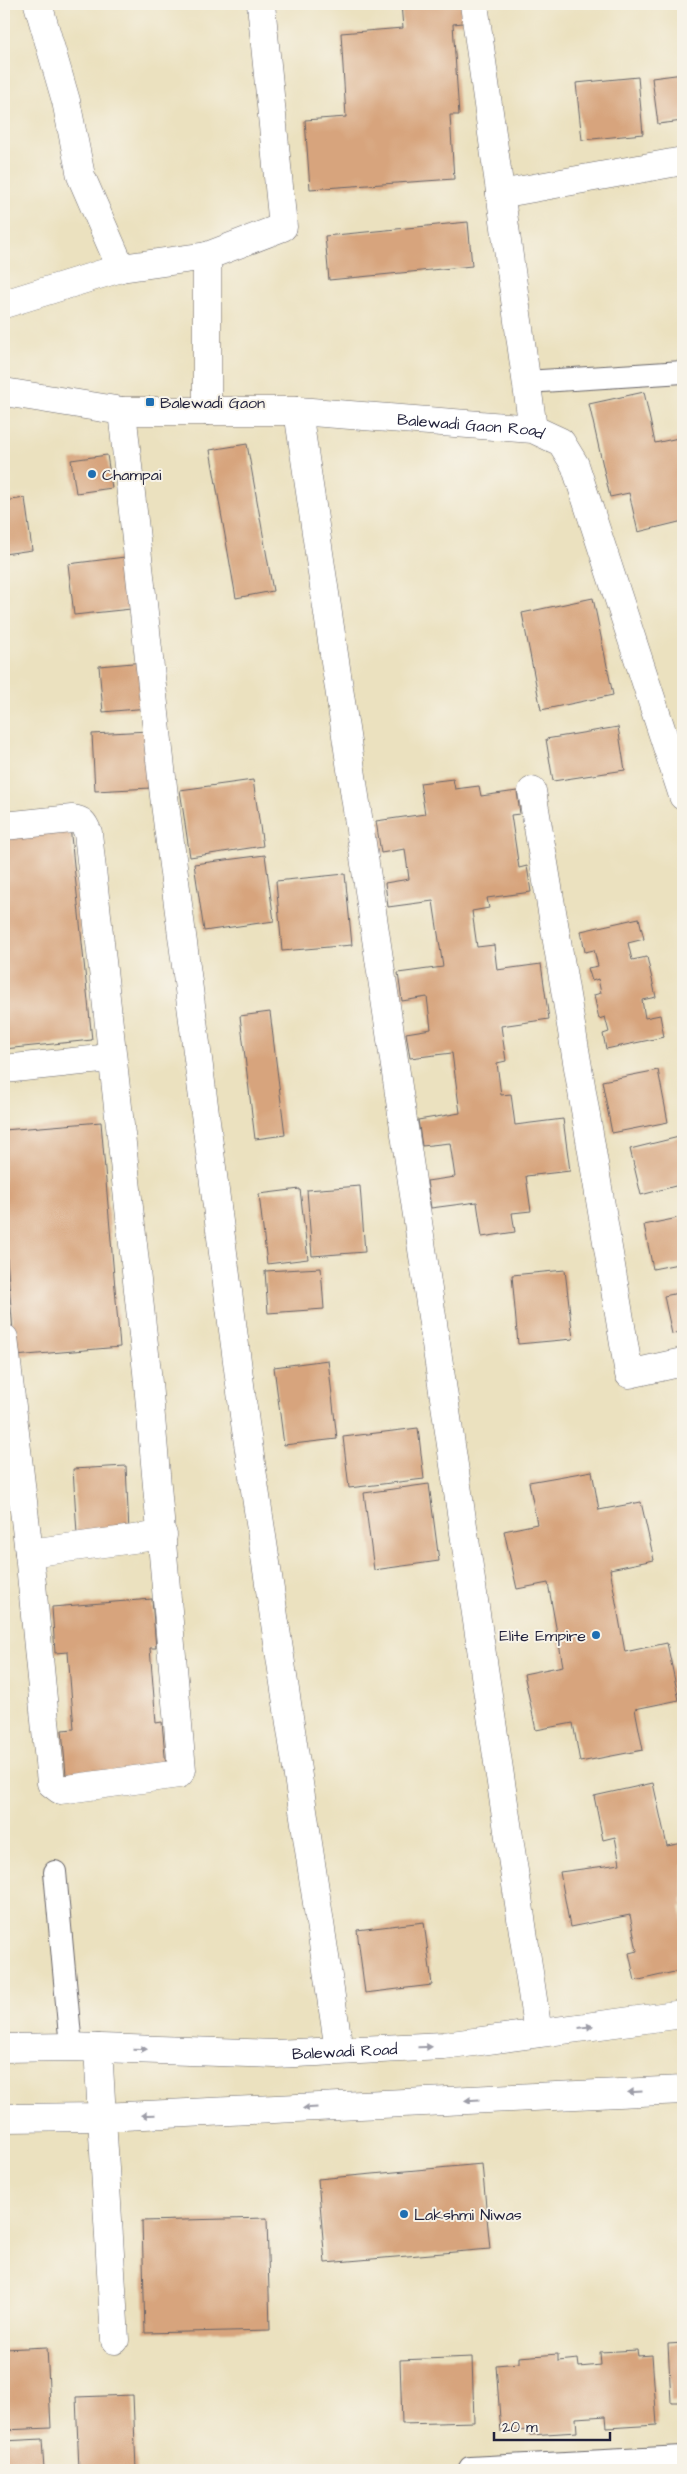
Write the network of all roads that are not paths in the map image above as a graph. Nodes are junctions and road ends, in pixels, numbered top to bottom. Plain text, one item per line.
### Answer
1 (38, 4) edge
2 (261, 4) edge
3 (474, 4) edge
4 (683, 161) edge
5 (500, 194) junction
6 (207, 256) junction
7 (121, 268) junction
8 (4, 304) edge
9 (683, 372) edge
10 (526, 382) junction
11 (4, 392) edge
12 (122, 411) junction
13 (207, 411) junction
14 (298, 411) junction
15 (533, 429) junction
16 (532, 791) dead end
17 (683, 796) edge
18 (4, 826) edge
19 (112, 1058) junction
20 (4, 1069) edge
21 (4, 1338) edge
22 (683, 1362) edge
23 (163, 1535) junction
24 (29, 1553) junction
25 (55, 1872) dead end
26 (683, 2014) edge
27 (538, 2033) junction
28 (71, 2047) junction
29 (4, 2048) edge
30 (98, 2048) junction
31 (339, 2050) junction
32 (683, 2090) edge
33 (102, 2117) junction
34 (4, 2118) edge
35 (115, 2340) dead end
36 (683, 2456) edge
37 (470, 2468) dead end

1 - 7 street
2 - 6 street
3 - 5 street
4 - 5 street
5 - 10 street
6 - 7 street
6 - 13 street
7 - 8 street
9 - 10 lane
10 - 15 street
11 - 12 street, Balewadi Gaon Road
12 - 13 street, Balewadi Gaon Road
12 - 31 street
13 - 14 street, Balewadi Gaon Road
14 - 15 street, Balewadi Gaon Road
14 - 27 street
15 - 17 street, Balewadi Gaon Road
16 - 22 street
18 - 19 street
19 - 20 street
19 - 23 street
21 - 24 street
23 - 24 street
23 - 24 street
25 - 28 lane
27 -> 26 street, Balewadi Road
31 -> 27 street, Balewadi Road
28 - 29 street, Balewadi Road
28 - 30 street, Balewadi Road
30 -> 31 street, Balewadi Road
30 - 33 street
32 -> 33 street
33 - 34 street
33 - 35 street
36 - 37 lane

